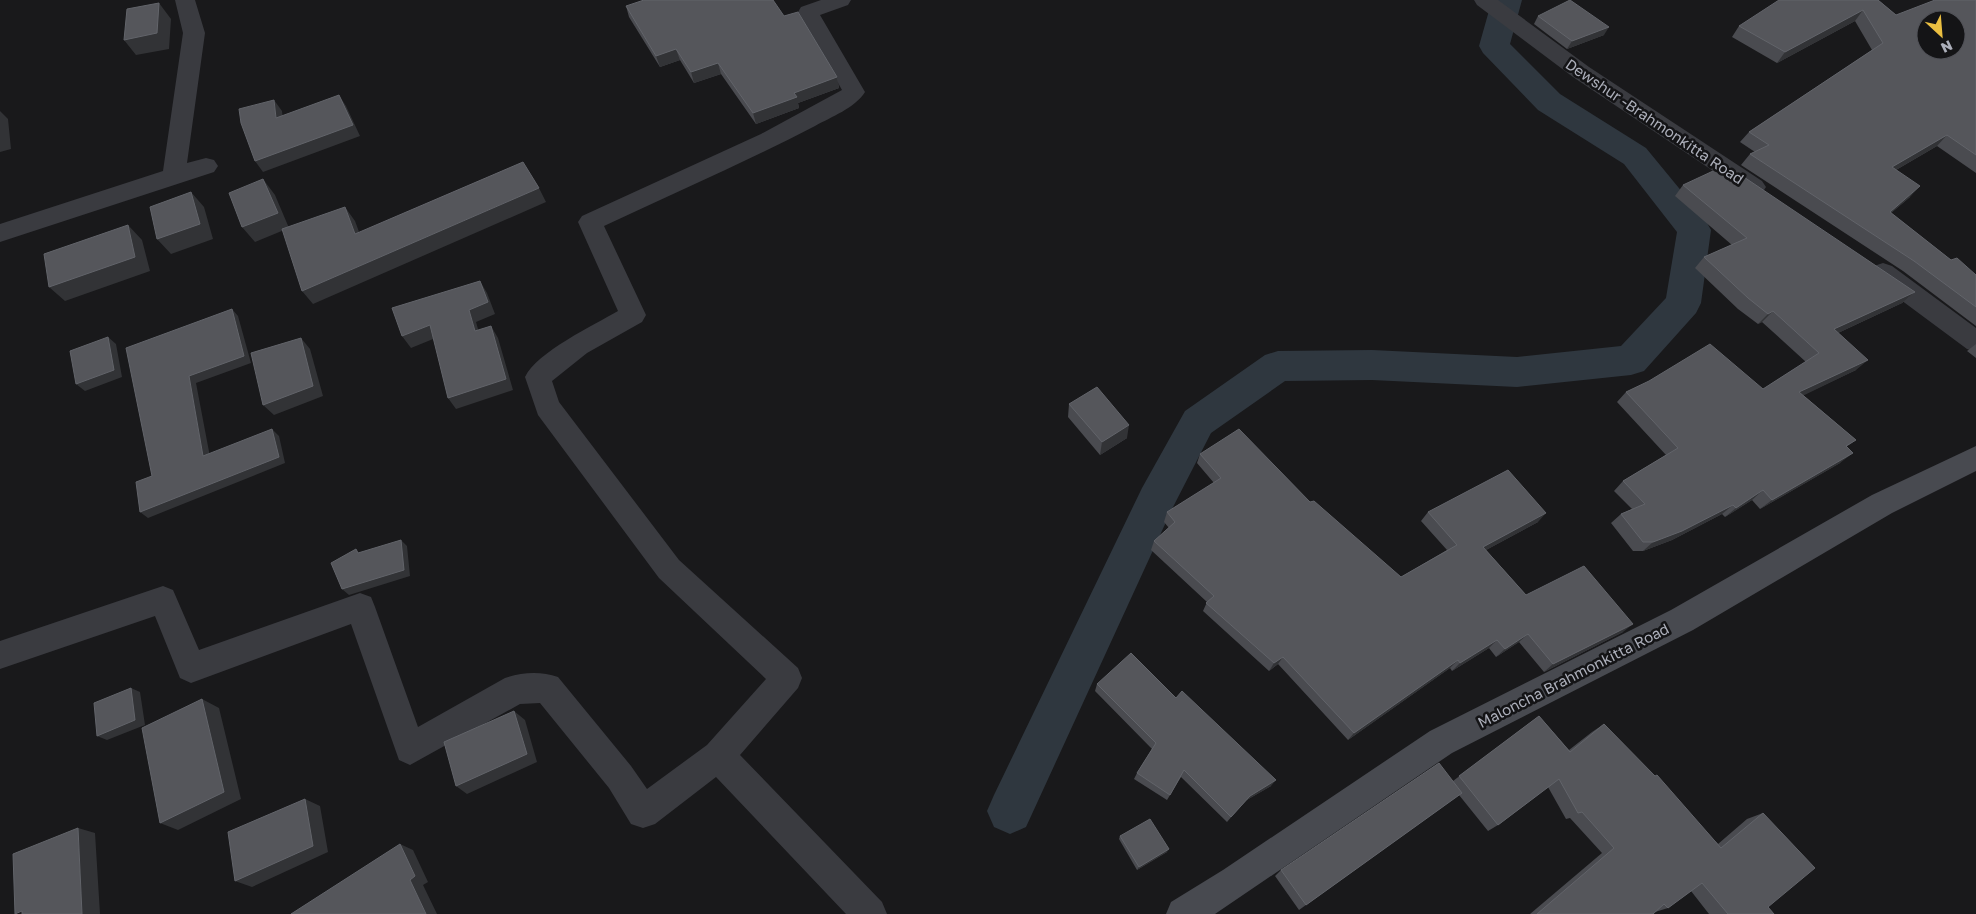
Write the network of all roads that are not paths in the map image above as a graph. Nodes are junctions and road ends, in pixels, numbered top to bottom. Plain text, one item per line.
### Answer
1 (185, 0) edge
2 (841, 0) edge
3 (1484, 0) edge
4 (206, 166) dead end
5 (174, 177) junction
6 (1770, 198) edge
7 (0, 233) edge
8 (1869, 264) edge
9 (1976, 342) edge
10 (1976, 458) edge
11 (0, 655) edge
12 (718, 756) junction
13 (870, 914) edge
14 (1183, 914) edge

1 - 5 street
2 - 12 street
3 - 6 street, Dewshur -Brahmonkitta Road
4 - 5 street
5 - 7 street
8 - 9 street
10 - 14 street, Maloncha Brahmonkitta Road
11 - 12 street
12 - 13 street

